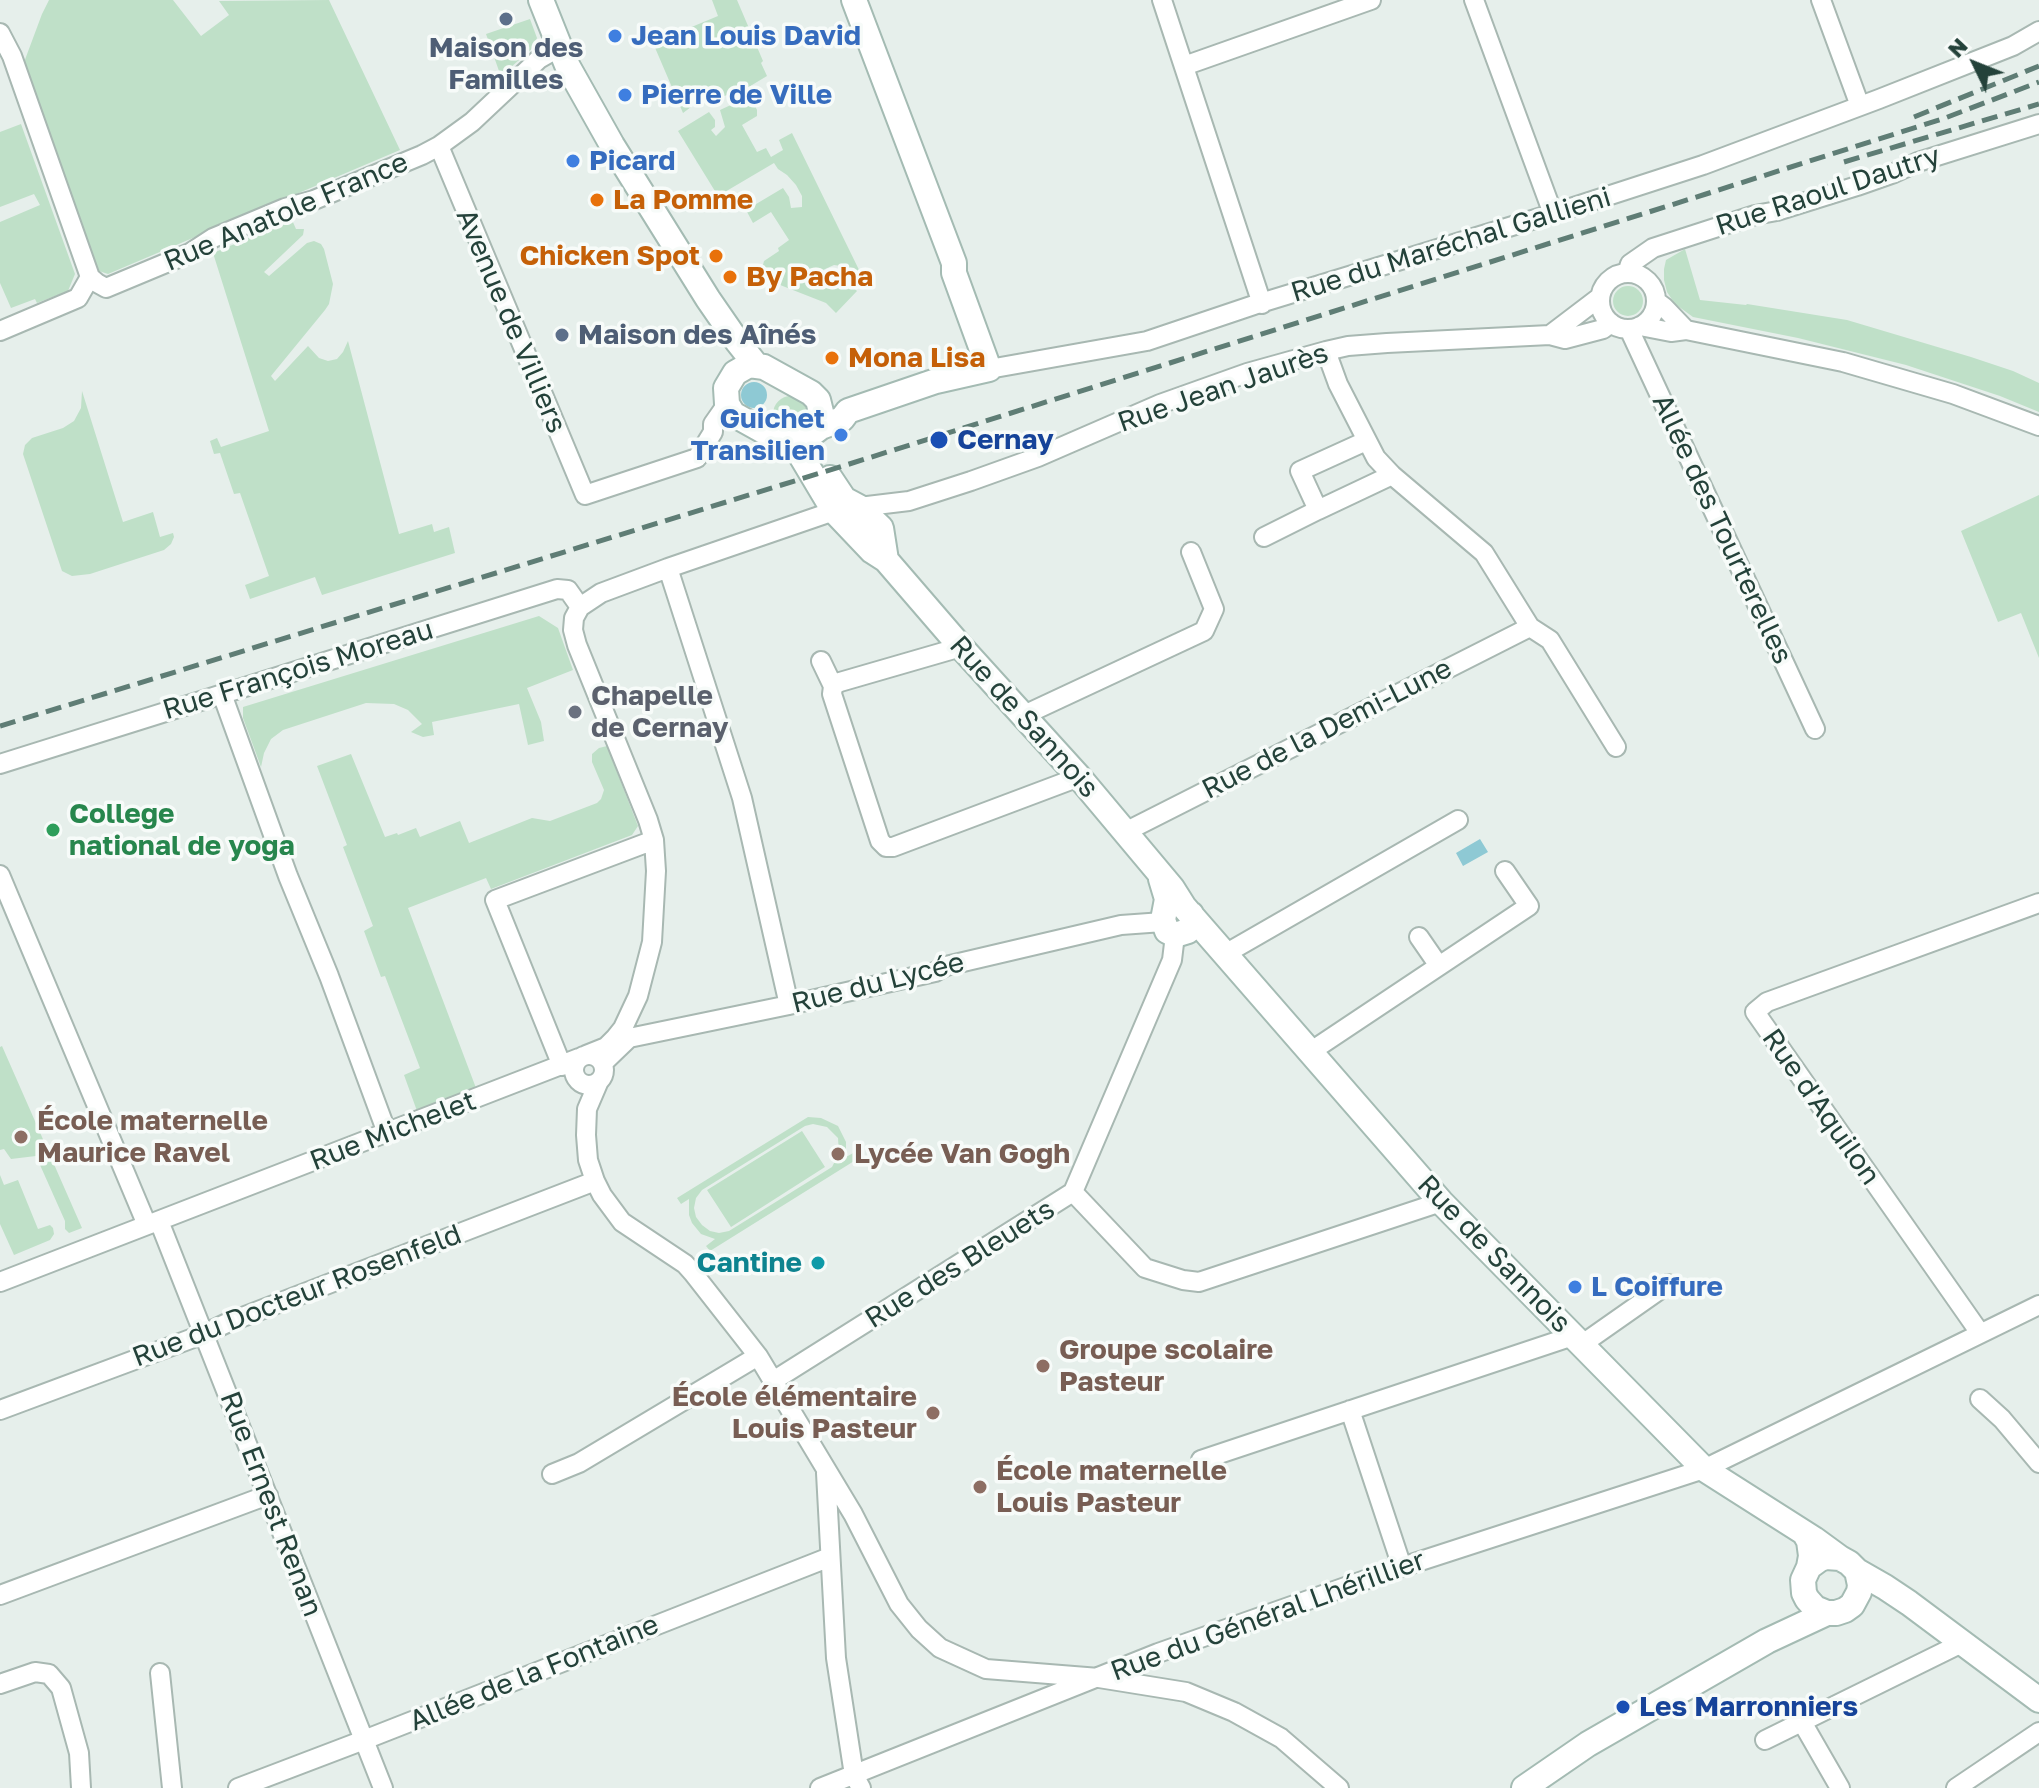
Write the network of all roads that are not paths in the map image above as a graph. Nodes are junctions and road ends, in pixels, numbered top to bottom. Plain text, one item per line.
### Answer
1 (541, 0) edge
2 (854, 0) edge
3 (1162, 0) edge
4 (1371, 0) edge
5 (1474, 0) edge
6 (1821, 0) edge
7 (2039, 31) edge
8 (0, 33) edge
9 (560, 47) junction
10 (1184, 66) junction
11 (1860, 106) junction
12 (2039, 124) edge
13 (439, 146) junction
14 (1553, 214) junction
15 (1627, 273) junction
16 (90, 277) junction
17 (1600, 297) junction
18 (1656, 301) junction
19 (1262, 304) junction
20 (1626, 326) junction
21 (1686, 330) junction
22 (0, 331) edge
23 (1550, 335) junction
24 (1326, 351) junction
25 (756, 365) junction
26 (989, 369) junction
27 (815, 397) junction
28 (731, 410) junction
29 (848, 411) junction
30 (2039, 426) edge
31 (804, 437) junction
32 (1366, 441) junction
33 (1392, 475) junction
34 (1318, 510) junction
35 (853, 515) junction
36 (1264, 537) dead end
37 (1191, 552) dead end
38 (886, 560) junction
39 (668, 568) junction
40 (580, 607) junction
41 (1530, 627) junction
42 (961, 647) junction
43 (821, 661) dead end
44 (833, 686) junction
45 (222, 694) junction
46 (1022, 716) junction
47 (1815, 729) dead end
48 (1616, 747) dead end
49 (4, 762) edge
50 (1079, 777) junction
51 (1458, 820) dead end
52 (1125, 832) junction
53 (654, 840) junction
54 (1505, 871) dead end
55 (0, 875) edge
56 (2039, 903) edge
57 (1177, 921) junction
58 (1419, 937) dead end
59 (1220, 948) junction
60 (1439, 966) junction
61 (789, 1005) junction
62 (1310, 1052) junction
63 (583, 1068) junction
64 (387, 1133) junction
65 (595, 1181) junction
66 (1073, 1192) junction
67 (1441, 1202) junction
68 (153, 1223) junction
69 (0, 1282) edge
70 (1668, 1284) dead end
71 (2039, 1305) edge
72 (1980, 1333) junction
73 (204, 1334) junction
74 (1577, 1340) junction
75 (758, 1356) junction
76 (773, 1381) junction
77 (1980, 1399) dead end
78 (0, 1410) edge
79 (1350, 1410) junction
80 (1201, 1460) dead end
81 (2039, 1463) edge
82 (1704, 1469) junction
83 (826, 1471) junction
84 (552, 1474) dead end
85 (268, 1495) junction
86 (1805, 1534) junction
87 (830, 1557) junction
88 (1848, 1564) junction
89 (1402, 1567) junction
90 (1809, 1567) junction
91 (1804, 1593) junction
92 (0, 1595) edge
93 (1852, 1605) junction
94 (1827, 1613) junction
95 (1936, 1623) junction
96 (1767, 1641) junction
97 (1962, 1643) junction
98 (160, 1673) dead end
99 (1099, 1678) junction
100 (0, 1684) edge
101 (2039, 1700) edge
102 (1802, 1722) junction
103 (2039, 1732) edge
104 (364, 1740) junction
105 (1765, 1740) dead end
106 (857, 1781) edge
107 (81, 1788) edge
108 (172, 1788) edge
109 (238, 1788) edge
110 (383, 1788) edge
111 (820, 1788) edge
112 (1339, 1788) edge
113 (1524, 1788) edge
114 (1840, 1788) edge
115 (1956, 1788) edge

1 - 9 street
2 - 26 street
3 - 10 street
4 - 10 street
5 - 14 street
6 - 11 street
7 - 11 street, Rue du Maréchal Gallieni
8 - 16 street
9 - 13 street, Rue Anatole France
9 - 25 street
10 - 19 street
11 - 14 street, Rue du Maréchal Gallieni
12 - 15 street, Rue Raoul Dautry
13 - 16 street, Rue Anatole France
13 - 28 street, Avenue de Villiers
14 - 19 street, Rue du Maréchal Gallieni
15 - 17 street
15 - 18 street
16 - 22 street
17 - 20 street
17 - 23 street
18 - 20 street
18 - 21 street
19 - 26 street, Rue du Maréchal Gallieni
20 - 21 street, Rue Jean Jaurès
20 - 23 street, Rue Jean Jaurès
20 - 47 street, Allée des Tourterelles
21 - 30 street, Rue Jean Jaurès
23 - 24 street, Rue Jean Jaurès
24 - 32 street
24 - 35 street, Rue Jean Jaurès
25 - 27 street
25 - 28 street
26 - 29 street, Rue du Maréchal Gallieni
27 - 29 street
27 - 31 street
28 - 31 street
29 - 31 street, Rue du Maréchal Gallieni
31 - 35 street, Rue de Sannois
32 - 33 street
32 - 34 street
33 - 34 street
33 - 41 street
34 - 36 street
35 - 38 street, Rue de Sannois
35 - 38 street, Rue de Sannois
35 - 39 street, Rue Jean Jaurès
37 - 46 street
38 - 42 street, Rue de Sannois
39 - 40 street, Rue Jean Jaurès
39 - 61 street
40 - 45 street, Rue François Moreau
40 - 53 street
41 - 48 street
41 - 52 street, Rue de la Demi-Lune
42 - 44 street
42 - 46 street, Rue de Sannois
43 - 44 street
44 - 50 street
45 - 49 street, Rue François Moreau
45 - 64 street
46 - 50 street, Rue de Sannois
50 - 52 street, Rue de Sannois
51 - 59 street
52 - 57 street, Rue de Sannois
53 - 63 street
53 - 63 street
54 - 60 street
55 - 68 street, Rue Ernest Renan
56 - 72 street, Rue d'Aquilon
57 - 59 street, Rue de Sannois
57 - 61 street, Rue du Lycée
57 - 66 street, Rue des Bleuets
58 - 60 street
59 - 62 street, Rue de Sannois
60 - 62 street
61 - 63 street, Rue du Lycée
62 - 67 street, Rue de Sannois
63 - 64 street, Rue Michelet
63 - 65 street, Rue du Général Lhérillier
64 - 68 street, Rue Michelet
65 - 73 street, Rue du Docteur Rosenfeld
65 - 75 street, Rue du Général Lhérillier
66 - 67 street
66 - 76 street, Rue des Bleuets
67 - 74 street, Rue de Sannois
68 - 69 street, Rue Michelet
68 - 73 street, Rue Ernest Renan
70 - 74 street
71 - 72 street, Rue du Général Lhérillier
72 - 82 street, Rue du Général Lhérillier
73 - 78 street, Rue du Docteur Rosenfeld
73 - 85 street, Rue Ernest Renan
74 - 79 street
74 - 82 street, Rue de Sannois
75 - 76 street, Rue du Général Lhérillier
75 - 84 street
76 - 83 street, Rue du Général Lhérillier
77 - 81 street
79 - 80 street
79 - 89 street
82 - 86 street, Rue de Sannois
82 - 89 street, Rue du Général Lhérillier
83 - 87 street
83 - 99 street, Rue du Général Lhérillier
85 - 92 street
85 - 104 street, Rue Ernest Renan
86 - 88 street, Rue de Sannois
86 - 90 street
87 - 104 street, Allée de la Fontaine
87 - 106 street
88 - 90 street
88 - 93 street
88 - 95 street, Rue de Sannois
89 - 99 street, Rue du Général Lhérillier
90 - 91 street
91 - 94 street
91 - 96 street
93 - 94 street
93 - 95 street, Rue de Sannois
94 - 96 street
95 - 97 street, Rue de Sannois
96 - 113 street
97 - 101 street, Rue de Sannois
97 - 102 street
98 - 108 street
99 - 106 street
99 - 112 street
100 - 107 street
102 - 105 street
102 - 114 street
103 - 115 street
104 - 109 street, Allée de la Fontaine
104 - 110 street, Rue Ernest Renan
106 - 111 street

